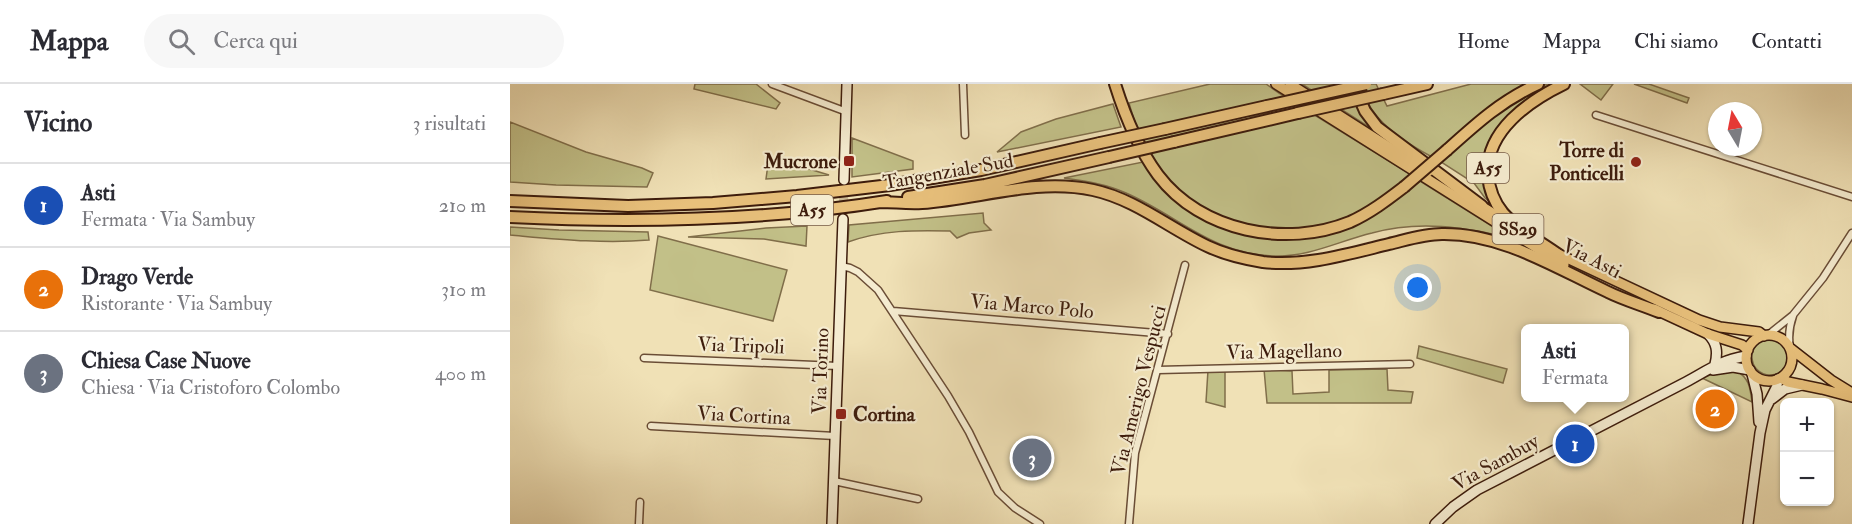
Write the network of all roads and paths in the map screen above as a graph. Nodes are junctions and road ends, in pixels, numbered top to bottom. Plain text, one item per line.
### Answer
1 (772, 84) edge
2 (847, 84) edge
3 (963, 84) edge
4 (1115, 84) edge
5 (1276, 84) edge
6 (1290, 84) edge
7 (1353, 84) edge
8 (1366, 84) edge
9 (1427, 84) edge
10 (1538, 84) edge
11 (1564, 84) edge
12 (847, 112) junction
13 (1596, 115) dead end
14 (965, 135) dead end
15 (844, 180) tunnel mouth
16 (1852, 197) edge
17 (510, 201) edge
18 (881, 202) junction
19 (1482, 206) junction
20 (510, 217) edge
21 (843, 219) tunnel mouth
22 (1852, 233) edge
23 (1559, 255) junction
24 (1185, 265) dead end
25 (841, 266) junction
26 (893, 311) junction
27 (1659, 312) junction
28 (1793, 315) junction
29 (1168, 334) junction
30 (1708, 334) junction
31 (1766, 336) junction
32 (1790, 348) junction
33 (1747, 353) junction
34 (644, 358) dead end
35 (1410, 364) dead end
36 (1714, 364) junction
37 (837, 366) junction
38 (1158, 370) junction
39 (1704, 372) junction
40 (1751, 372) junction
41 (1780, 379) junction
42 (1805, 385) junction
43 (1852, 395) edge
44 (1770, 400) junction
45 (651, 426) dead end
46 (1760, 433) junction
47 (836, 436) junction
48 (834, 481) junction
49 (918, 499) dead end
50 (640, 502) dead end
51 (639, 524) edge
52 (832, 524) edge
53 (1040, 524) edge
54 (1129, 524) edge
55 (1435, 524) edge
56 (1748, 524) edge

1 - 12 street
2 - 12 street
3 - 14 street
4 - 10 highway, A55, bridge
5 - 27 main road, Via Asti / SS29
6 - 19 main road, Via Asti / SS29
7 - 19 highway, A55
8 - 17 highway, Tangenziale Sud / A55, bridge
9 - 18 highway, Tangenziale Sud / A55, bridge
11 - 23 highway, A55
12 - 15 street
13 - 16 street
18 - 20 highway, Tangenziale Sud / A55
18 - 27 highway
19 - 23 main road, Via Asti / SS29
21 - 25 street, Via Torino
22 - 28 street
23 - 31 main road, Via Asti / SS29
24 - 29 street, Via Amerigo Vespucci
25 - 26 street
25 - 37 street, Via Torino
26 - 29 street, Via Marco Polo
26 - 53 street
27 - 30 main road, Via Asti / SS29
28 - 31 street
28 - 32 street
29 - 38 street, Via Amerigo Vespucci
30 - 33 main road, Via Asti / SS29
30 - 36 street
31 - 32 main road
31 - 33 main road
32 - 41 main road
32 - 43 main road
33 - 36 street, Via Sambuy
33 - 40 main road
34 - 37 street, Via Tripoli
35 - 38 street, Via Magellano
36 - 39 street, Via Sambuy
37 - 47 street, Via Torino
38 - 54 street, Via Amerigo Vespucci
39 - 40 street, Via Sambuy
39 - 55 street, Via Sambuy
40 - 41 main road
40 - 46 street
41 - 42 main road
41 - 44 street
42 - 43 main road
42 - 44 street
44 - 46 street
45 - 47 street, Via Cortina
46 - 56 street
47 - 48 street, Via Torino
48 - 49 street
48 - 52 street, Via Torino
50 - 51 street

